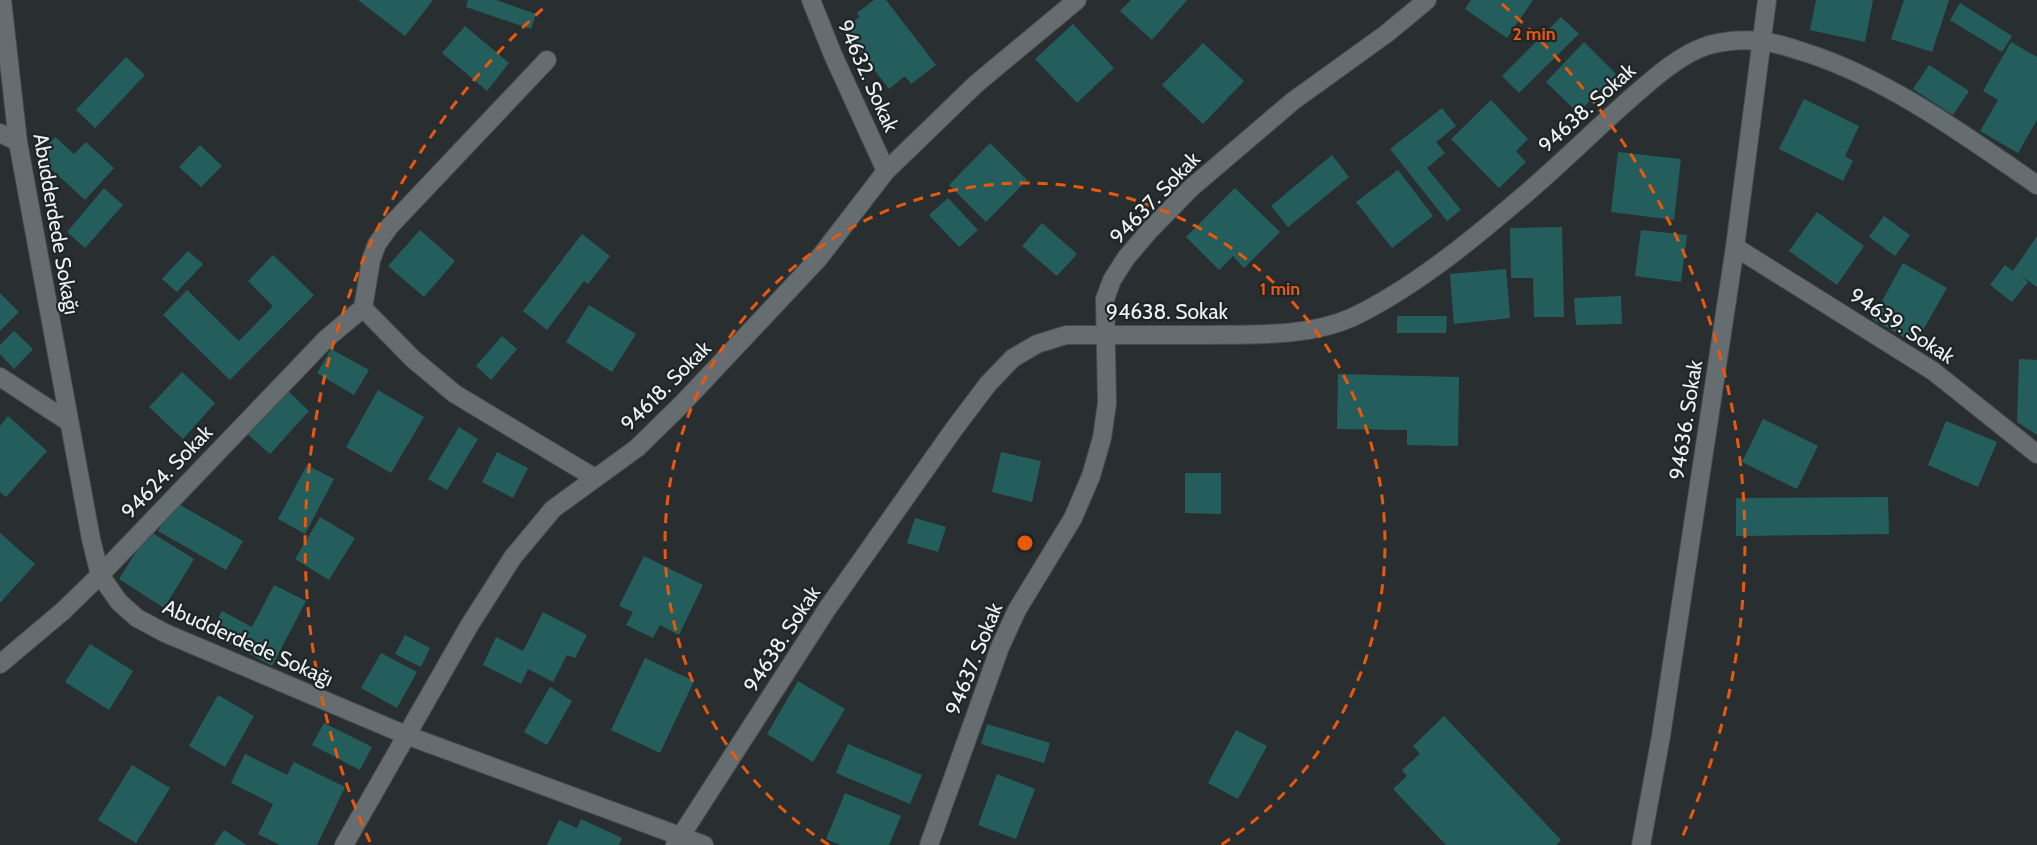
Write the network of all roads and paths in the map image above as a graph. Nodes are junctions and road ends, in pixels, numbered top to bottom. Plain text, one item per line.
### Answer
1 (2, 0) edge
2 (811, 0) edge
3 (1077, 0) edge
4 (1426, 0) edge
5 (1767, 0) edge
6 (1761, 41) junction
7 (547, 60) dead end
8 (0, 133) edge
9 (18, 142) junction
10 (886, 171) junction
11 (2037, 185) edge
12 (1735, 247) junction
13 (363, 308) junction
14 (1106, 335) junction
15 (0, 377) edge
16 (69, 422) junction
17 (2037, 454) edge
18 (595, 478) junction
19 (100, 575) junction
20 (0, 664) edge
21 (406, 735) junction
22 (678, 840) edge
23 (344, 845) edge
24 (704, 845) edge
25 (929, 845) edge
26 (1641, 845) edge

1 - 9 street, Abudderdede Sokağı
2 - 10 street, 94632. Sokak
3 - 10 street, 94618. Sokak
4 - 14 street, 94637. Sokak
5 - 6 street, 94636. Sokak
6 - 11 street, 94638. Sokak
6 - 12 street, 94636. Sokak
6 - 14 street, 94638. Sokak
7 - 13 street
8 - 9 street
9 - 16 street, Abudderdede Sokağı
10 - 18 street, 94618. Sokak
12 - 17 street, 94639. Sokak
12 - 26 street, 94636. Sokak
13 - 18 street
13 - 19 street, 94624. Sokak
14 - 22 street, 94638. Sokak
14 - 25 street, 94637. Sokak
15 - 16 street
16 - 19 street, Abudderdede Sokağı
18 - 21 street, 94618. Sokak
19 - 20 street, 94624. Sokak
19 - 21 street, Abudderdede Sokağı
21 - 22 street, Abudderdede Sokağı
21 - 23 street, 94618. Sokak
22 - 24 street, Abudderdede Sokağı

